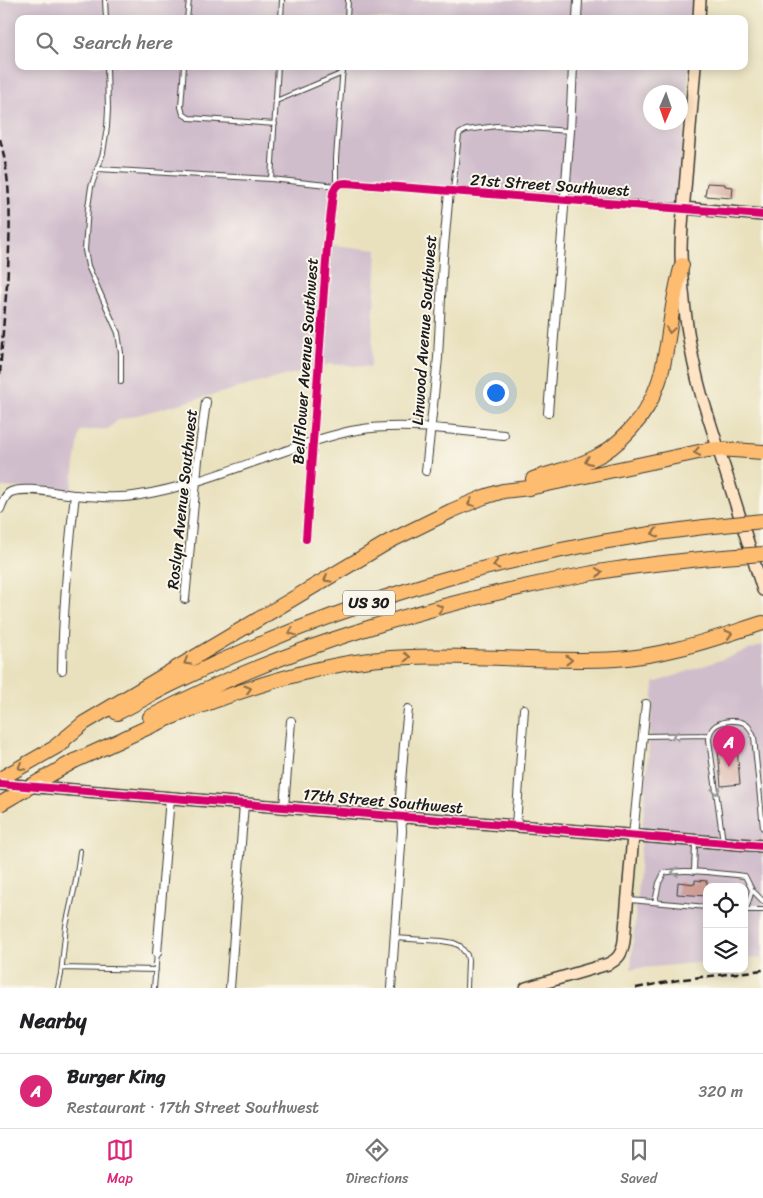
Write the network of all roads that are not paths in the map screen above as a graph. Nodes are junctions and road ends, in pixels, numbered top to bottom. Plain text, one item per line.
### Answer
1 (105, 0) edge
2 (189, 0) edge
3 (282, 0) edge
4 (348, 0) edge
5 (578, 0) edge
6 (700, 0) edge
7 (106, 15) edge
8 (187, 15) edge
9 (281, 15) edge
10 (347, 15) edge
11 (577, 15) edge
12 (699, 15) edge
13 (107, 70) edge
14 (184, 70) edge
15 (278, 70) edge
16 (573, 70) edge
17 (695, 70) edge
18 (343, 73) joint
19 (276, 101) junction
20 (275, 124) junction
21 (570, 131) junction
22 (98, 170) junction
23 (271, 179) junction
24 (336, 186) junction
25 (451, 191) junction
26 (564, 200) junction
27 (683, 208) junction
28 (763, 215) edge
29 (682, 265) junction
30 (121, 382) dead end
31 (206, 402) dead end
32 (548, 413) dead end
33 (431, 429) junction
34 (504, 435) dead end
35 (312, 441) junction
36 (718, 449) junction
37 (763, 452) edge
38 (426, 472) dead end
39 (196, 481) junction
40 (503, 491) junction
41 (75, 495) junction
42 (0, 509) edge
43 (763, 521) edge
44 (306, 539) dead end
45 (763, 554) edge
46 (763, 590) edge
47 (185, 598) dead end
48 (763, 623) edge
49 (62, 670) dead end
50 (646, 704) dead end
51 (408, 709) dead end
52 (524, 709) dead end
53 (292, 721) dead end
54 (709, 735) junction
55 (643, 736) junction
56 (56, 746) junction
57 (74, 760) junction
58 (0, 779) edge
59 (0, 784) edge
60 (170, 798) junction
61 (0, 804) edge
62 (244, 804) junction
63 (284, 807) junction
64 (401, 817) junction
65 (516, 826) junction
66 (763, 828) edge
67 (633, 836) junction
68 (695, 840) junction
69 (723, 843) junction
70 (763, 846) edge
71 (80, 850) dead end
72 (694, 872) junction
73 (752, 890) junction
74 (627, 900) junction
75 (763, 900) edge
76 (748, 901) edge
77 (655, 902) junction
78 (703, 907) edge
79 (748, 910) edge
80 (763, 910) edge
81 (394, 938) junction
82 (158, 953) joint
83 (62, 968) junction
84 (156, 970) junction
85 (58, 988) edge
86 (154, 988) edge
87 (230, 988) edge
88 (391, 988) edge
89 (467, 988) edge
90 (526, 988) edge

1 - 7 lane
2 - 8 lane
3 - 9 lane
4 - 10 lane
5 - 11 street
6 - 12 street
13 - 22 lane
14 - 20 lane
15 - 19 lane
16 - 21 street
17 - 27 street
18 - 19 lane
18 - 24 lane
19 - 20 lane
20 - 23 lane
21 - 25 lane
21 - 26 street
22 - 23 lane
22 - 30 lane
23 - 24 lane
24 - 25 street, 21st Street Southwest
24 - 35 street, Bellflower Avenue Southwest
25 - 26 street, 21st Street Southwest
25 - 33 street, Linwood Avenue Southwest
26 - 27 street, 21st Street Southwest
26 - 32 street
27 - 28 street, 21st Street Southwest
27 - 29 street
29 - 36 street
29 -> 40 highway
31 - 39 street, Roslyn Avenue Southwest
33 - 34 street
33 - 35 street
33 - 38 street, Linwood Avenue Southwest
35 - 39 street
35 - 44 street, Bellflower Avenue Southwest
36 - 37 highway
36 -> 40 highway
36 - 46 street
39 - 41 street
39 - 47 street, Roslyn Avenue Southwest
40 -> 56 highway
41 - 42 street
41 - 49 street
43 -> 56 highway, US 30, bridge
57 -> 45 highway, US 30, bridge
57 -> 48 highway
50 - 55 street
51 - 64 street
52 - 65 street
53 - 63 street
54 -> 55 lane
54 - 66 lane
54 -> 69 lane
55 - 67 street
56 -> 58 highway, US 30
57 - 61 highway, US 30, bridge
59 - 60 street, 17th Street Southwest
60 - 62 street, 17th Street Southwest
60 - 82 street
62 - 63 street, 17th Street Southwest
62 - 87 street
63 - 64 street, 17th Street Southwest
64 - 65 street, 17th Street Southwest
64 - 81 street
65 - 67 street, 17th Street Southwest
67 - 68 street, 17th Street Southwest
67 - 74 street
68 - 69 street, 17th Street Southwest
68 - 72 lane
69 - 70 street, 17th Street Southwest
71 - 83 lane
72 - 73 lane
72 -> 77 lane
73 - 75 lane
73 - 76 lane
74 - 77 lane
74 - 90 street
77 - 78 lane
79 - 80 lane
81 - 88 street
81 - 89 lane
82 - 84 lane
83 - 84 lane
83 - 85 lane
84 - 86 lane

